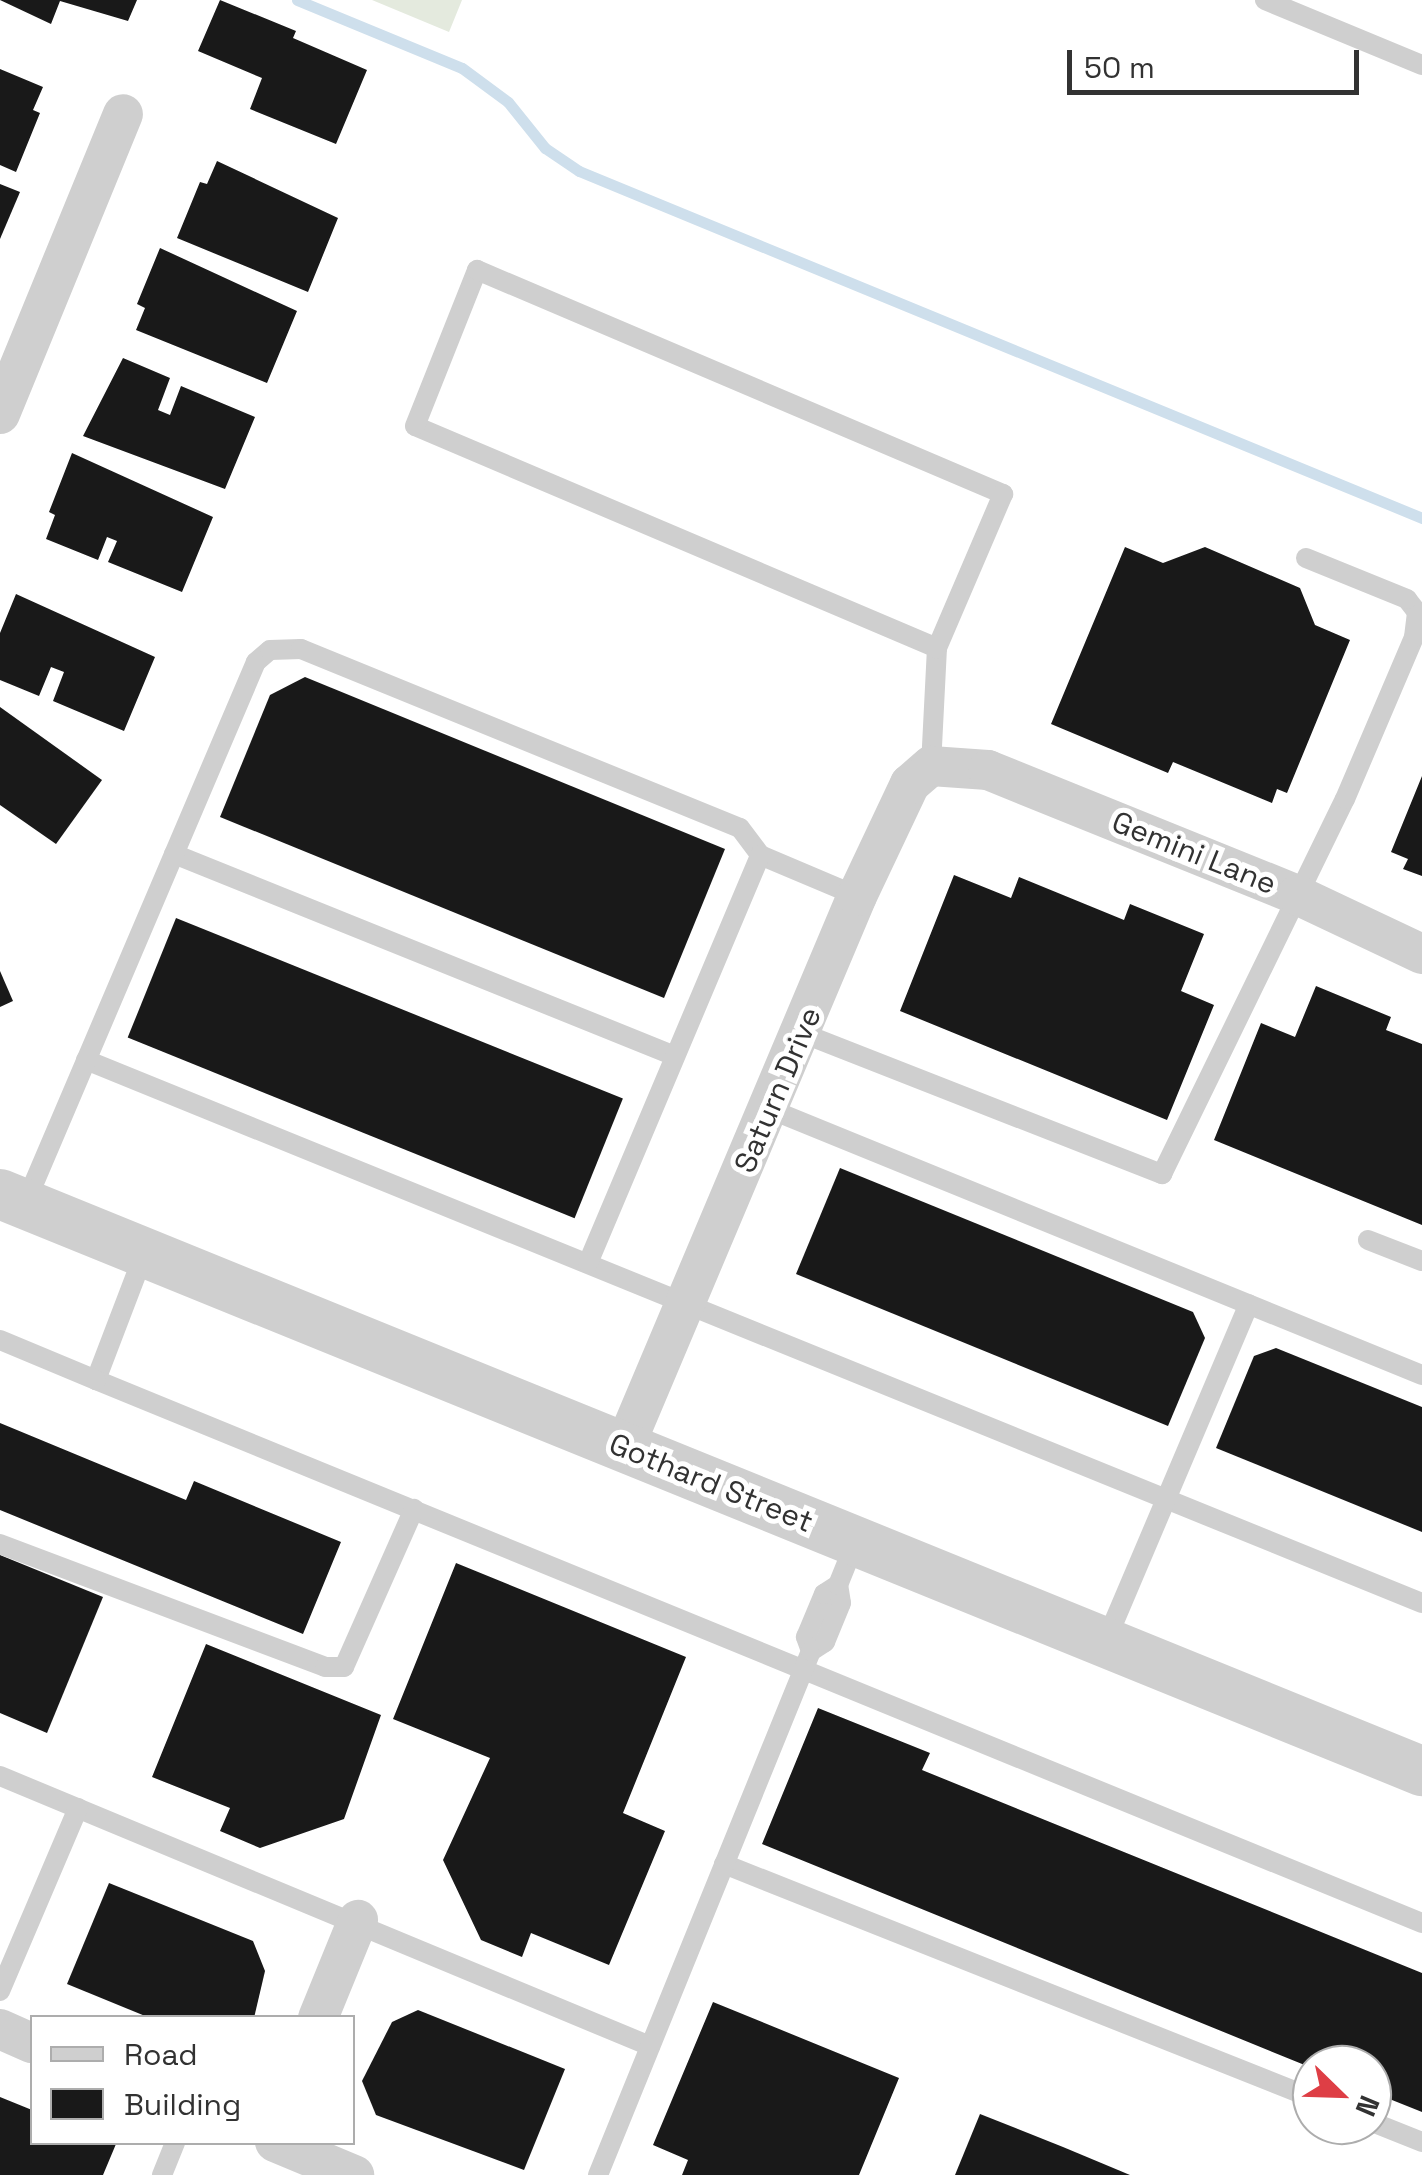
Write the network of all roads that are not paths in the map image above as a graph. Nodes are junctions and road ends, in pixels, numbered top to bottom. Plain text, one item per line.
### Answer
1 (1265, 0) edge
2 (1422, 64) edge
3 (122, 114) dead end
4 (0, 414) edge
5 (1306, 558) dead end
6 (937, 648) junction
7 (946, 766) junction
8 (174, 854) junction
9 (760, 854) junction
10 (1297, 895) junction
11 (858, 896) junction
12 (1422, 954) edge
13 (802, 1033) junction
14 (675, 1056) junction
15 (86, 1060) junction
16 (772, 1110) junction
17 (12, 1199) edge
18 (1368, 1240) dead end
19 (145, 1253) junction
20 (1422, 1261) edge
21 (588, 1262) junction
22 (684, 1301) junction
23 (1249, 1304) junction
24 (0, 1340) edge
25 (1422, 1375) edge
26 (96, 1380) junction
27 (624, 1448) junction
28 (1167, 1497) junction
29 (414, 1510) junction
30 (0, 1544) edge
31 (847, 1564) junction
32 (1422, 1603) edge
33 (1105, 1644) junction
34 (807, 1659) junction
35 (1422, 1771) edge
36 (0, 1776) edge
37 (78, 1808) junction
38 (724, 1864) junction
39 (358, 1920) junction
40 (1422, 1923) edge
41 (0, 1991) edge
42 (319, 2015) edge
43 (0, 2029) edge
44 (30, 2041) edge
45 (650, 2046) junction
46 (1292, 2090) edge
47 (1392, 2130) edge
48 (1422, 2142) edge
49 (174, 2145) edge
50 (282, 2145) edge
51 (162, 2175) edge
52 (354, 2175) edge
53 (598, 2175) edge

1 - 2 lane
3 - 4 street
5 - 10 lane
6 - 6 lane
6 - 7 lane
7 - 10 street, Gemini Lane
7 - 11 street, Saturn Drive
8 - 9 lane
8 - 14 lane
8 - 15 lane
9 - 11 lane
9 - 14 lane
10 - 12 street, Gemini Lane
10 - 13 lane
11 - 13 street, Saturn Drive
13 - 16 street, Saturn Drive
14 - 21 lane
15 - 17 lane
15 - 21 lane
16 - 22 street, Saturn Drive
16 - 23 lane
17 - 19 street, Gothard Street
18 - 20 lane
19 - 26 lane
19 - 27 street, Gothard Street
21 - 22 lane
22 - 27 street, Saturn Drive
22 - 28 lane
23 - 25 lane
23 - 28 lane
24 - 26 lane
26 - 29 lane
27 - 31 street, Gothard Street
28 - 32 lane
28 - 33 lane
29 - 30 lane
29 - 34 lane
31 - 33 street, Gothard Street
31 - 34 lane
33 - 35 street, Gothard Street
34 - 38 lane
34 - 40 lane
36 - 37 lane
37 - 39 lane
37 - 41 lane
38 - 45 lane
38 - 46 lane
39 - 42 street
39 - 45 lane
43 - 44 street
45 - 53 lane
47 - 48 lane
49 - 51 lane
50 - 52 street

